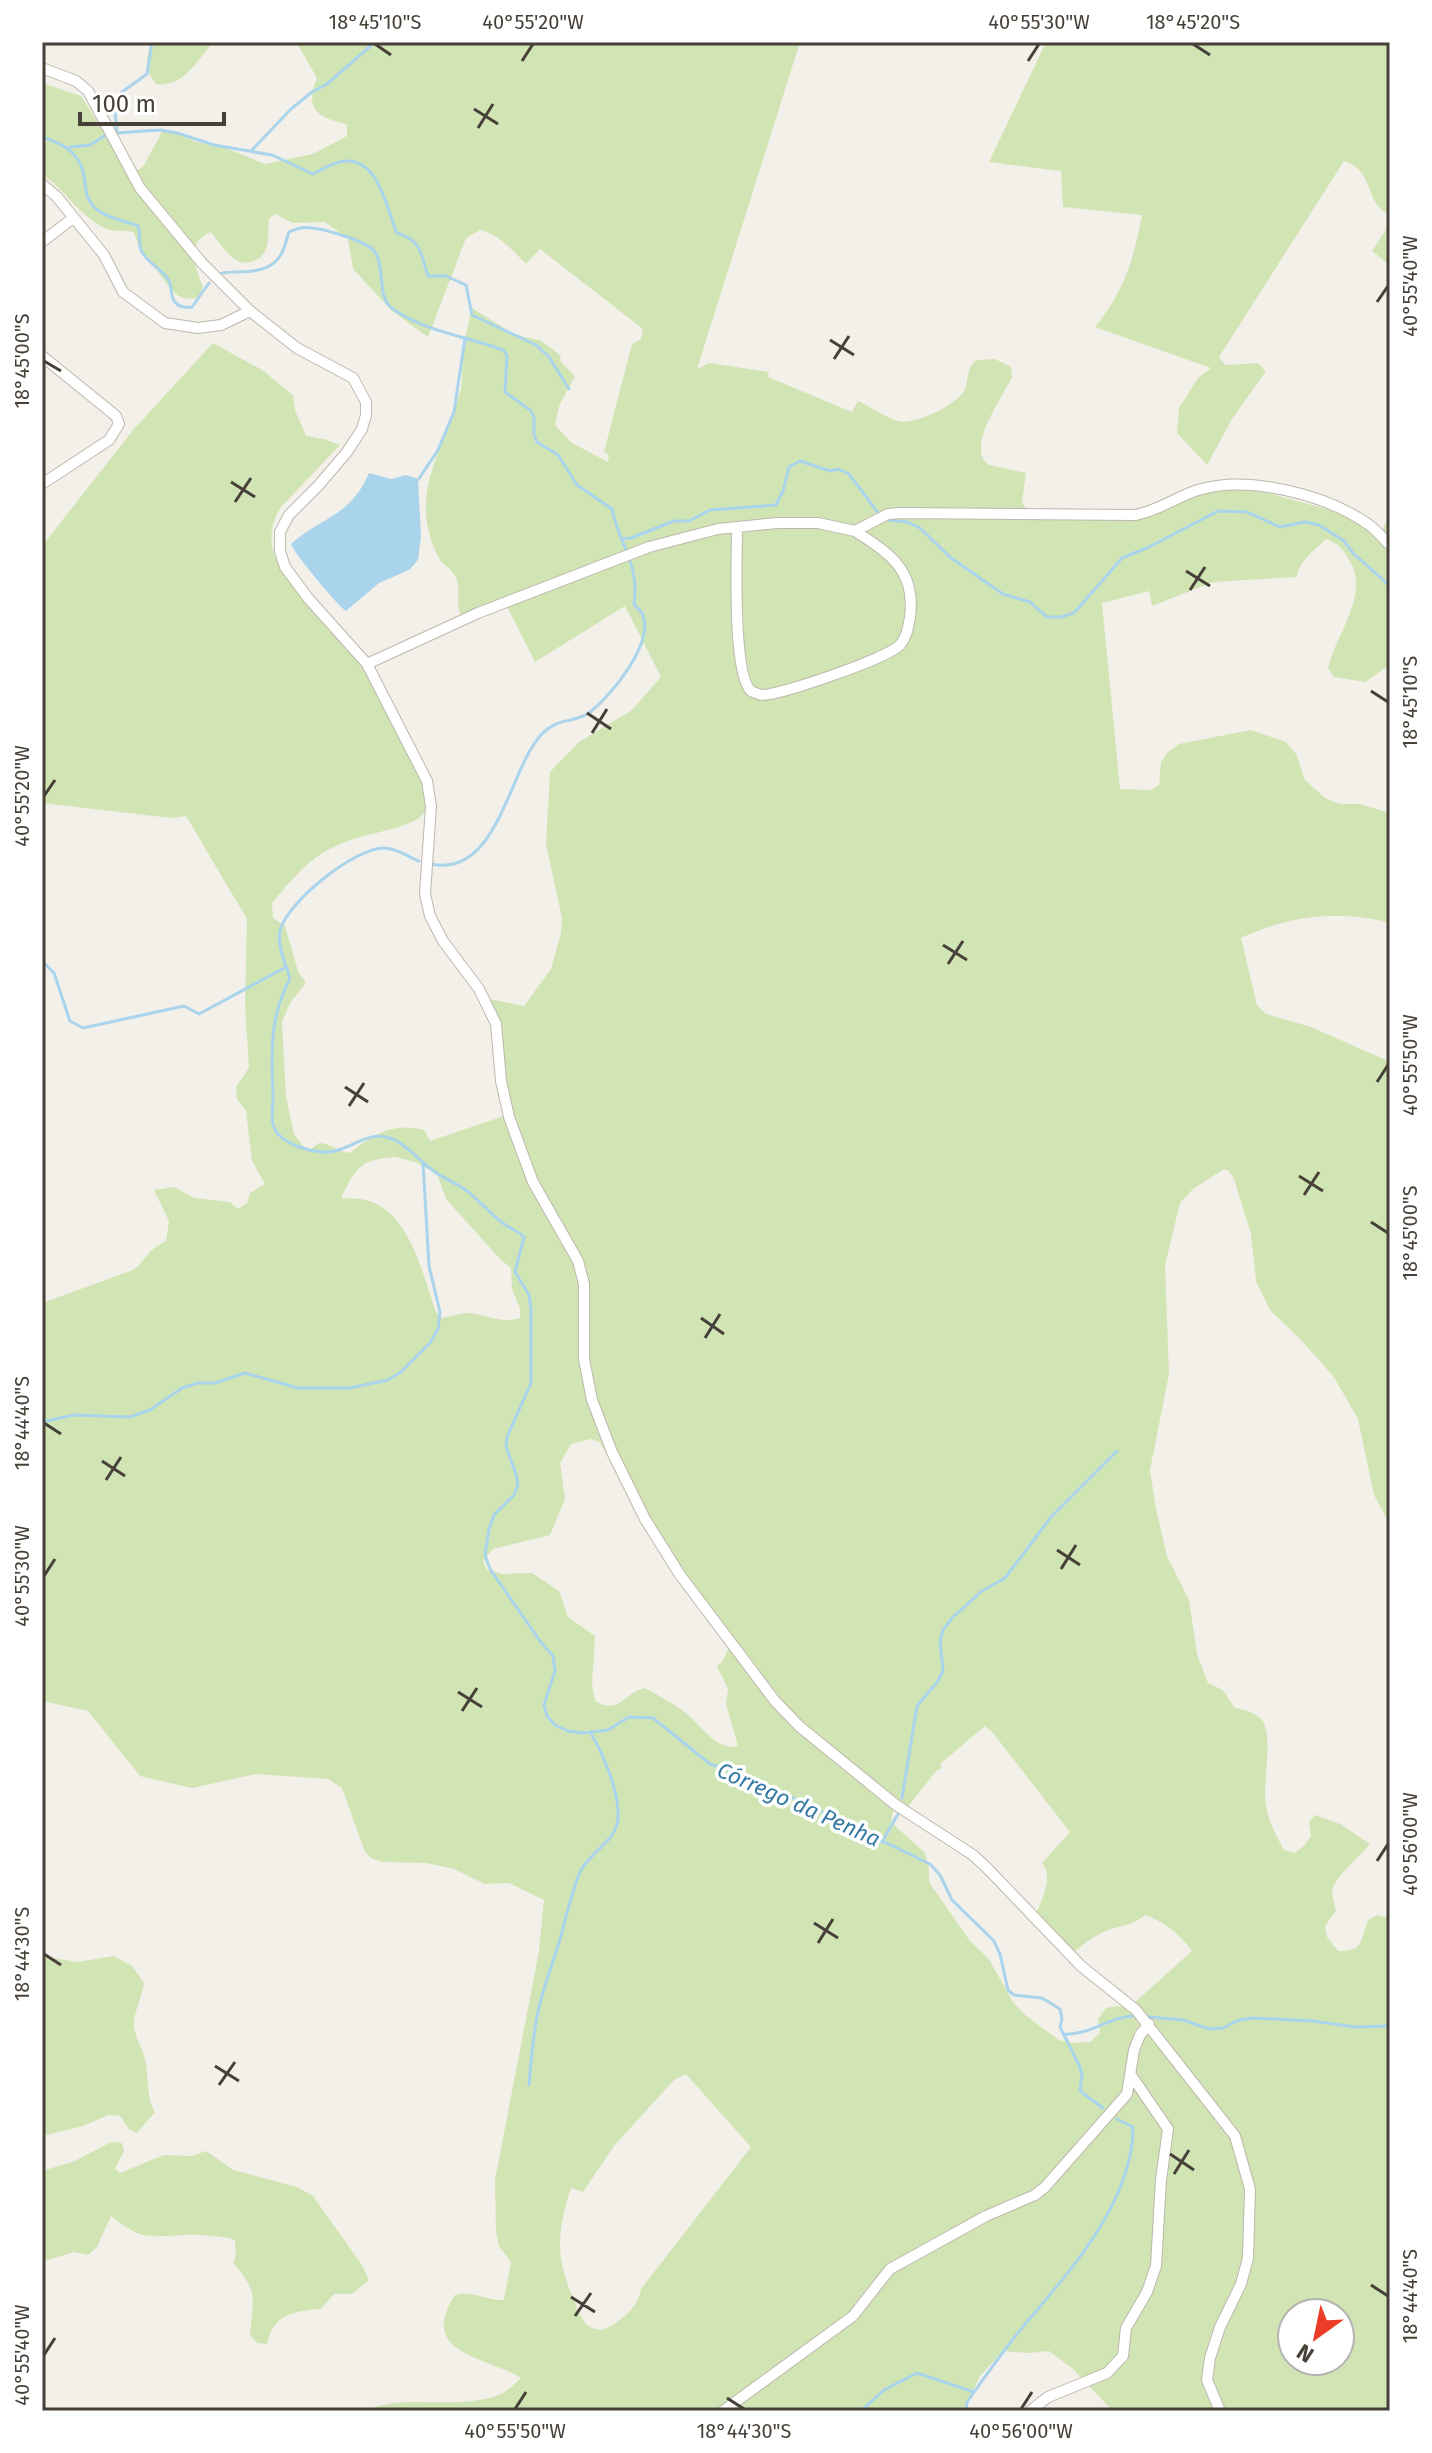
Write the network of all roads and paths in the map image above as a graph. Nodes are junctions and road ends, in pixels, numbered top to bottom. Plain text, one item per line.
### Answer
1 (42, 68) edge
2 (42, 184) edge
3 (73, 218) junction
4 (42, 242) edge
5 (250, 311) junction
6 (42, 356) edge
7 (42, 484) edge
8 (737, 527) junction
9 (855, 531) junction
10 (1390, 545) edge
11 (367, 664) junction
12 (1149, 2024) junction
13 (1131, 2075) junction
14 (723, 2411) edge
15 (1030, 2411) edge
16 (1220, 2411) edge

1 - 5 street
2 - 3 street
3 - 4 street
3 - 5 street
5 - 11 street
6 - 7 street
8 - 9 street
8 - 9 street
8 - 11 street
9 - 10 street
11 - 12 street
12 - 13 street
12 - 16 street
13 - 14 street
13 - 15 street

